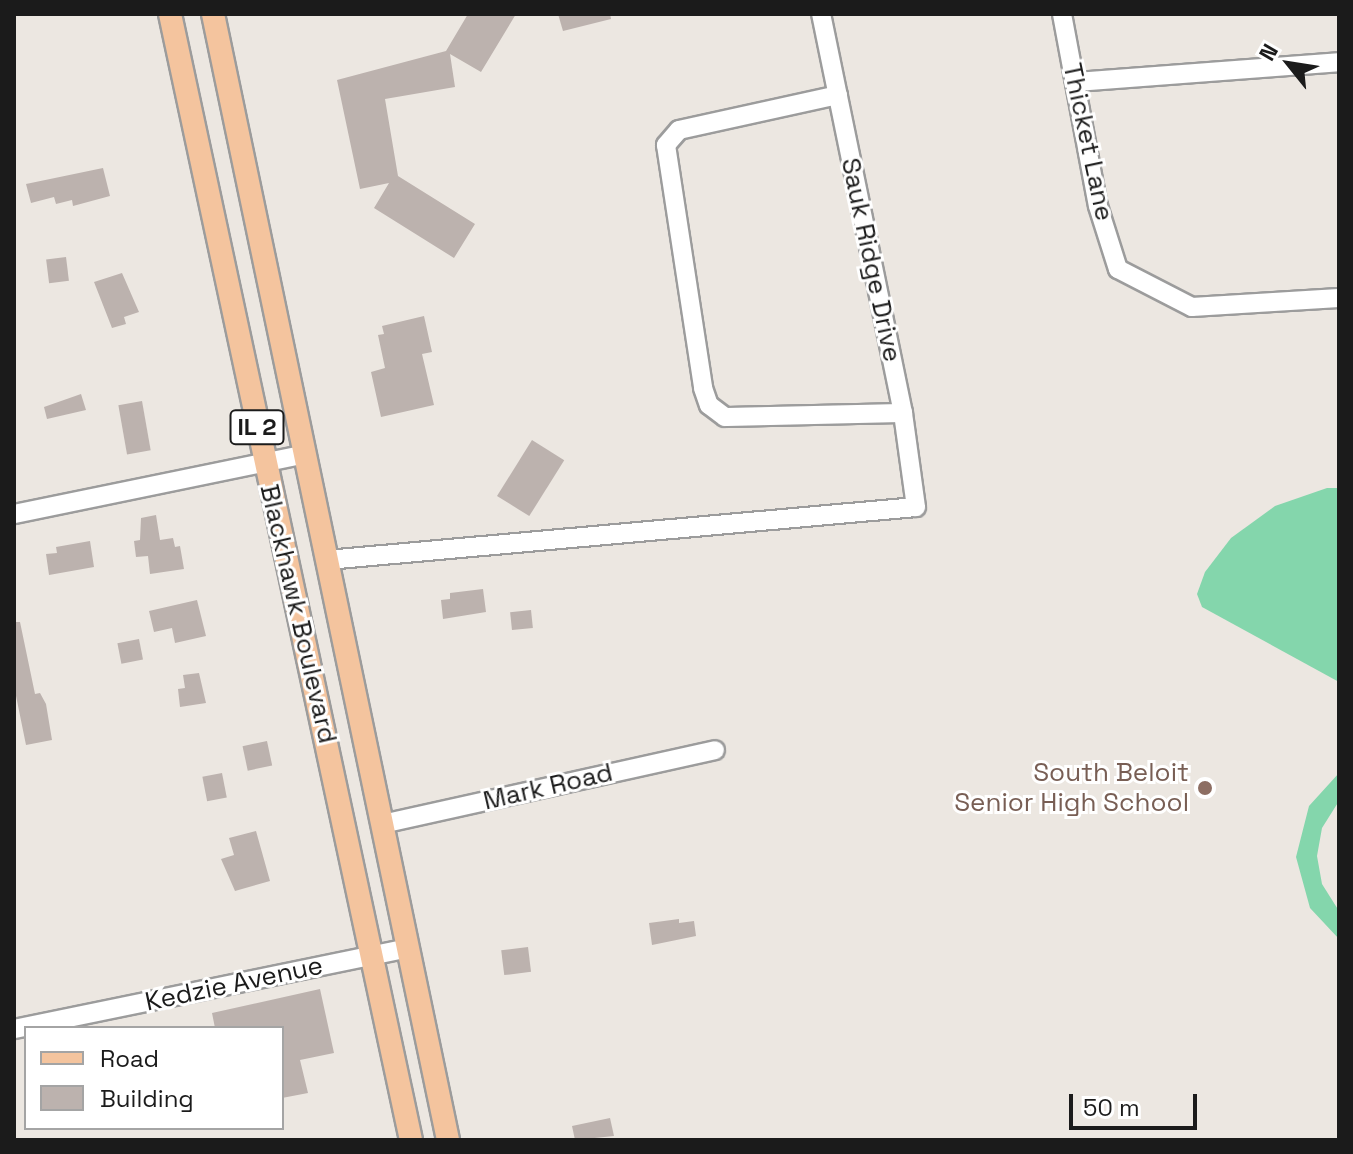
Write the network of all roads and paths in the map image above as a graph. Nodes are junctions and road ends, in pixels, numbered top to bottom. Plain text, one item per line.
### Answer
1 (170, 14) edge
2 (213, 14) edge
3 (821, 14) edge
4 (1062, 14) edge
5 (1339, 62) edge
6 (1075, 82) junction
7 (838, 95) junction
8 (1339, 298) edge
9 (903, 413) junction
10 (306, 454) junction
11 (264, 462) junction
12 (14, 514) edge
13 (327, 560) junction
14 (715, 750) dead end
15 (382, 824) junction
16 (408, 948) junction
17 (375, 955) junction
18 (29, 1026) edge
19 (411, 1140) edge
20 (448, 1140) edge

1 - 11 main road, Blackhawk Boulevard / IL 2
2 - 10 main road, Blackhawk Boulevard / IL 2
3 - 7 street, Sauk Ridge Drive
4 - 6 street, Thicket Lane
5 - 6 street
6 - 8 street, Thicket Lane
7 - 9 street, Sauk Ridge Drive
7 - 9 street
9 - 13 street, Sauk Ridge Drive
10 - 11 street
10 - 13 main road, Blackhawk Boulevard / IL 2
11 - 12 street
11 - 17 main road, Blackhawk Boulevard / IL 2
13 - 15 main road, Blackhawk Boulevard / IL 2
14 - 15 street, Mark Road
15 - 16 main road, IL 2
16 - 17 street, Kedzie Avenue
16 - 20 main road, IL 2
17 - 18 street, Kedzie Avenue
17 - 19 main road, IL 2

